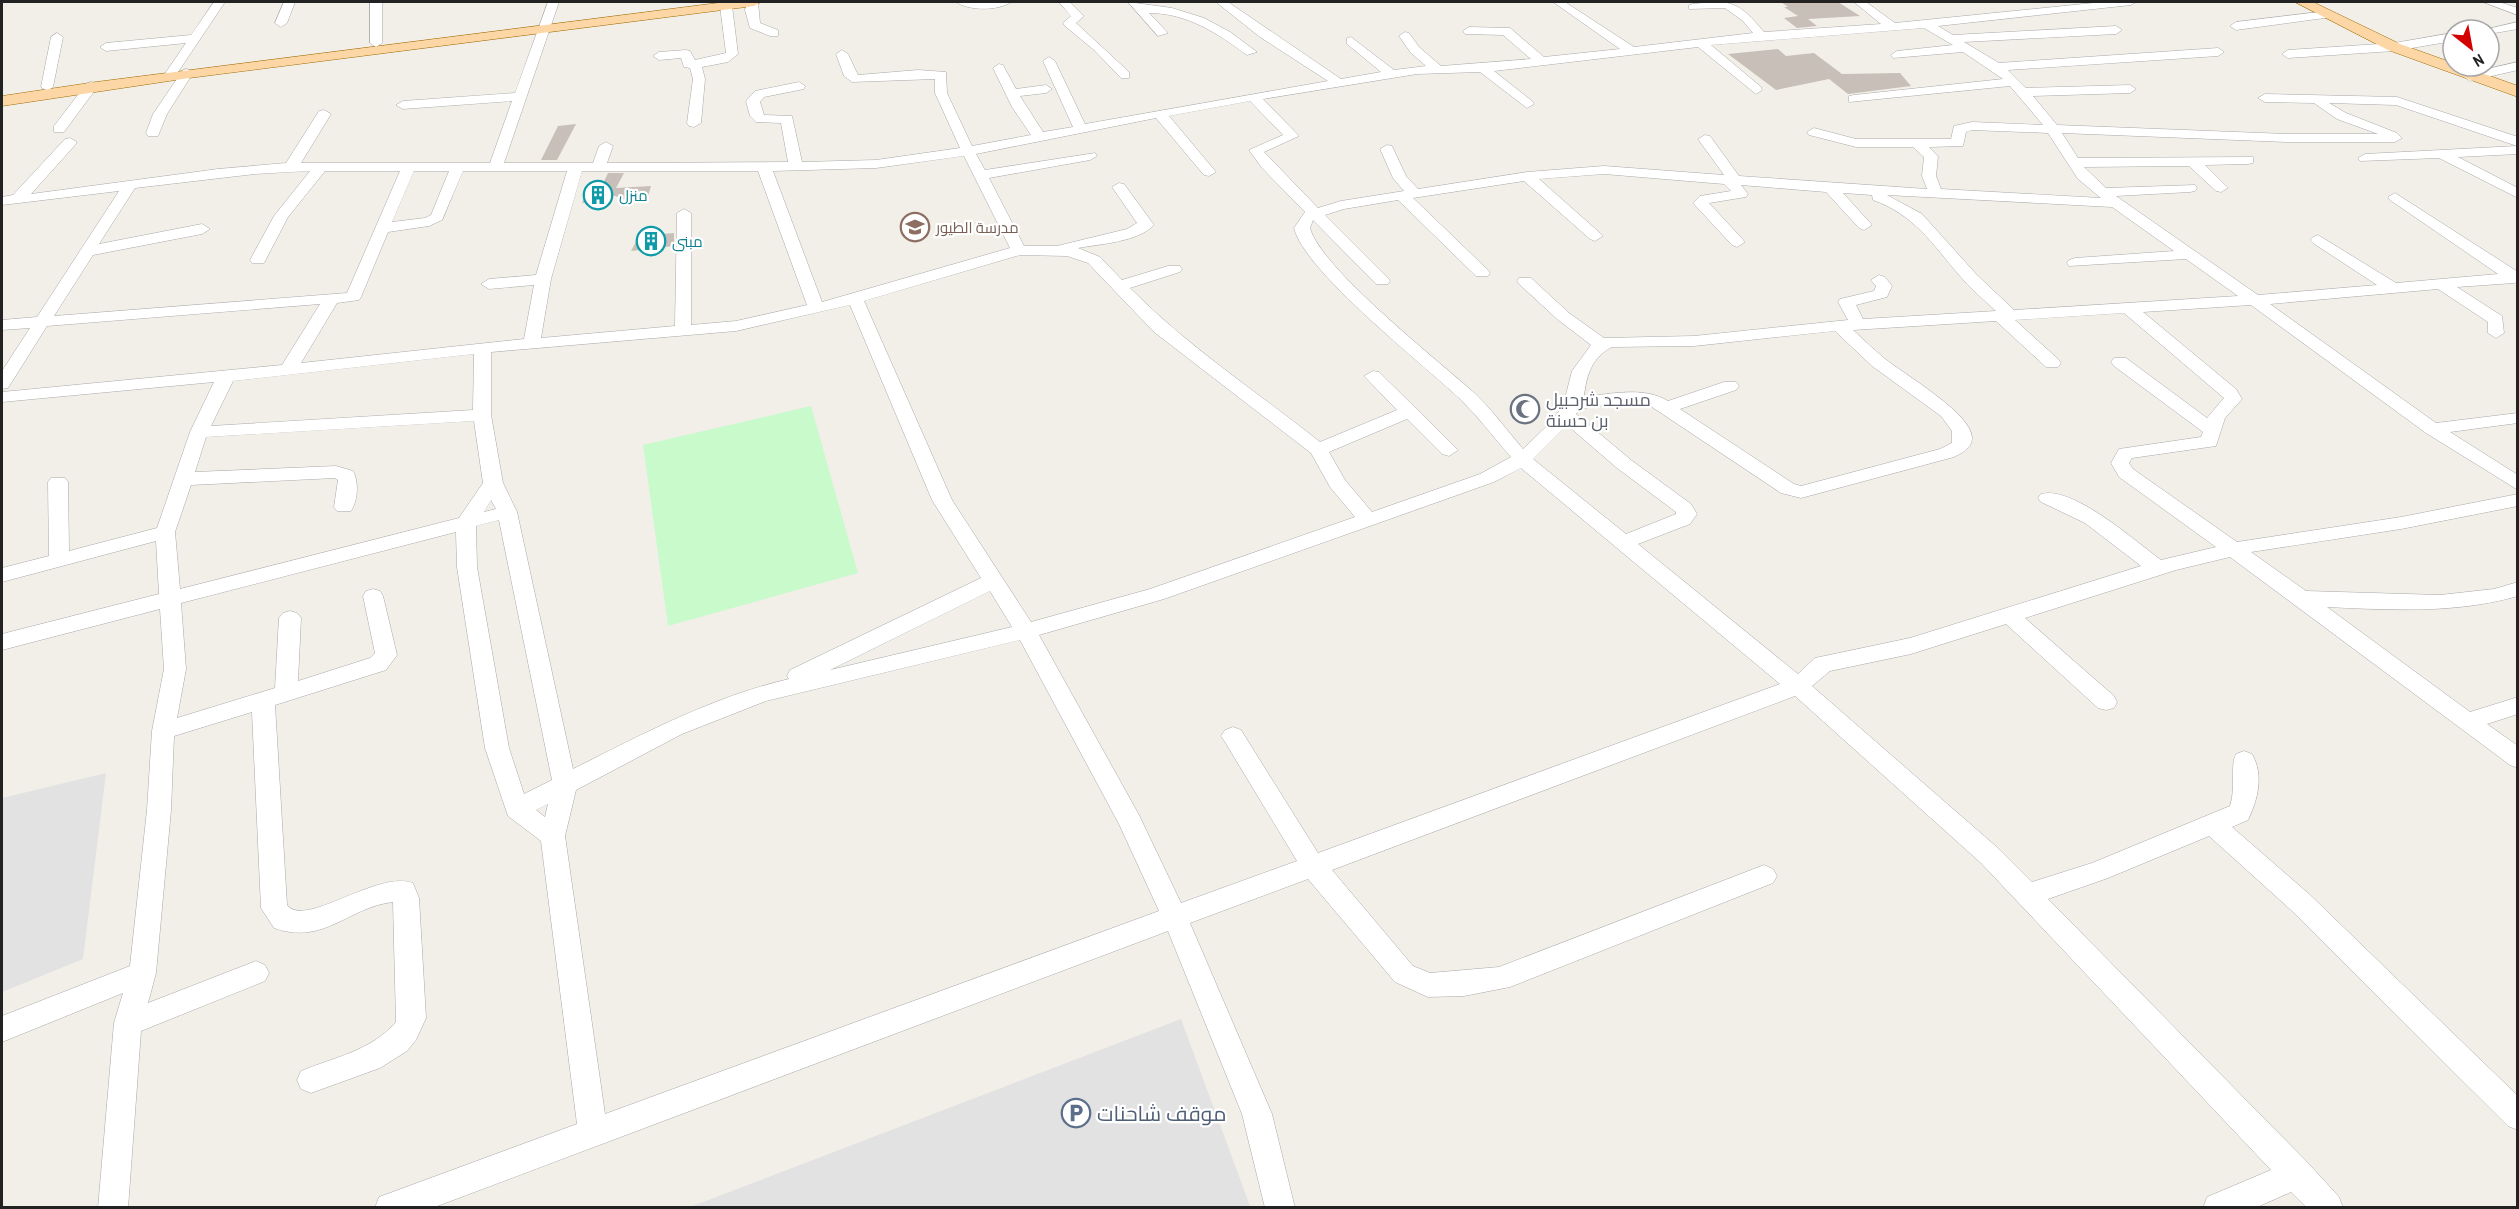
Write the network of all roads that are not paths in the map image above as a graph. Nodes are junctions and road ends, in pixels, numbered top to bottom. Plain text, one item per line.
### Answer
1 (219, 2) edge
2 (289, 2) edge
3 (376, 2) edge
4 (553, 2) edge
5 (707, 2) edge
6 (753, 2) edge
7 (962, 2) edge
8 (1000, 2) edge
9 (1064, 2) edge
10 (1221, 2) edge
11 (1558, 2) edge
12 (1859, 2) edge
13 (2131, 2) edge
14 (2302, 2) edge
15 (2489, 2) edge
16 (1137, 5) edge
17 (726, 6) junction
18 (1693, 7) dead end
19 (2332, 12) junction
20 (2517, 12) edge
21 (281, 23) dead end
22 (1926, 24) junction
23 (1891, 25) junction
24 (2517, 25) edge
25 (2236, 26) dead end
26 (543, 27) junction
27 (2501, 28) edge
28 (2116, 30) dead end
29 (1469, 31) dead end
30 (774, 33) dead end
31 (1162, 33) dead end
32 (1405, 36) dead end
33 (1761, 36) junction
34 (57, 37) dead end
35 (195, 38) junction
36 (1948, 39) junction
37 (2441, 39) edge
38 (1351, 40) dead end
39 (1701, 43) junction
40 (376, 44) junction
41 (106, 47) dead end
42 (2394, 47) junction
43 (1964, 48) junction
44 (1632, 51) junction
45 (1251, 52) dead end
46 (2218, 52) dead end
47 (842, 54) dead end
48 (2288, 54) dead end
49 (1897, 55) dead end
50 (659, 56) dead end
51 (1049, 62) dead end
52 (1542, 62) junction
53 (695, 64) junction
54 (2441, 66) edge
55 (2517, 66) edge
56 (1996, 67) junction
57 (999, 68) dead end
58 (1436, 68) junction
59 (1483, 68) junction
60 (2501, 70) edge
61 (178, 71) junction
62 (1391, 74) junction
63 (1125, 75) dead end
64 (2473, 78) edge
65 (1338, 82) junction
66 (92, 86) junction
67 (800, 86) dead end
68 (47, 87) junction
69 (2018, 87) junction
70 (2130, 89) dead end
71 (1046, 90) dead end
72 (1756, 90) dead end
73 (1011, 93) junction
74 (2517, 93) edge
75 (2, 94) edge
76 (521, 96) junction
77 (1253, 97) junction
78 (2265, 98) dead end
79 (2316, 98) junction
80 (1854, 99) dead end
81 (2, 101) edge
82 (1527, 104) dead end
83 (403, 105) dead end
84 (1160, 113) junction
85 (324, 114) dead end
86 (694, 123) dead end
87 (60, 129) dead end
88 (1081, 129) junction
89 (2053, 129) junction
90 (1814, 132) dead end
91 (153, 133) dead end
92 (1039, 137) junction
93 (1705, 139) dead end
94 (70, 142) dead end
95 (2517, 142) edge
96 (1918, 144) junction
97 (606, 146) dead end
98 (1387, 149) dead end
99 (2517, 150) edge
100 (969, 151) junction
101 (2441, 154) junction
102 (1090, 156) dead end
103 (2365, 158) dead end
104 (2248, 160) dead end
105 (2193, 161) junction
106 (2073, 162) junction
107 (322, 166) junction
108 (409, 166) junction
109 (458, 166) junction
110 (496, 166) junction
111 (576, 166) junction
112 (599, 166) junction
113 (764, 166) junction
114 (796, 166) junction
115 (291, 167) junction
116 (1209, 172) dead end
117 (981, 175) junction
118 (1527, 176) junction
119 (1731, 178) junction
120 (129, 186) junction
121 (1119, 187) dead end
122 (1830, 188) junction
123 (2190, 188) dead end
124 (2221, 188) dead end
125 (1868, 190) junction
126 (2103, 192) junction
127 (1408, 194) junction
128 (1936, 194) junction
129 (2517, 194) edge
130 (2395, 196) dead end
131 (17, 200) junction
132 (2, 201) edge
133 (2116, 203) junction
134 (684, 213) dead end
135 (1313, 213) junction
136 (1864, 225) dead end
137 (383, 228) junction
138 (202, 229) dead end
139 (1595, 236) dead end
140 (2318, 240) dead end
141 (1737, 242) dead end
142 (1019, 250) junction
143 (87, 251) junction
144 (1043, 252) junction
145 (2190, 254) junction
146 (258, 260) dead end
147 (2075, 263) dead end
148 (1174, 269) dead end
149 (1482, 273) dead end
150 (2516, 278) edge
151 (543, 279) junction
152 (1879, 280) dead end
153 (1382, 281) dead end
154 (1525, 281) dead end
155 (489, 284) dead end
156 (1120, 286) junction
157 (2444, 286) junction
158 (2395, 289) junction
159 (855, 299) junction
160 (331, 300) junction
161 (2257, 300) junction
162 (2127, 307) junction
163 (817, 309) junction
164 (2005, 315) junction
165 (41, 323) junction
166 (1858, 324) junction
167 (2, 325) edge
168 (1839, 326) junction
169 (683, 331) junction
170 (2496, 333) dead end
171 (532, 344) junction
172 (1602, 345) junction
173 (483, 348) junction
174 (2120, 362) dead end
175 (2052, 363) dead end
176 (288, 369) junction
177 (226, 376) junction
178 (1373, 376) dead end
179 (2, 384) edge
180 (1730, 387) dead end
181 (2, 397) edge
182 (1666, 408) junction
183 (1569, 409) junction
184 (1407, 412) junction
185 (482, 415) junction
186 (2517, 418) edge
187 (2432, 429) junction
188 (2213, 431) junction
189 (199, 432) junction
190 (1318, 450) junction
191 (1449, 450) dead end
192 (1522, 459) junction
193 (183, 479) junction
194 (58, 482) dead end
195 (493, 483) junction
196 (2517, 484) edge
197 (2048, 498) dead end
198 (2517, 500) edge
199 (344, 507) dead end
200 (507, 512) junction
201 (1369, 521) junction
202 (466, 523) junction
203 (165, 532) junction
204 (1623, 542) junction
205 (2234, 549) junction
206 (59, 560) junction
207 (2157, 568) junction
208 (2, 576) edge
209 (994, 580) junction
210 (2517, 589) edge
211 (373, 596) dead end
212 (169, 598) junction
213 (2302, 598) junction
214 (2008, 614) junction
215 (290, 618) dead end
216 (1026, 631) junction
217 (2, 642) edge
218 (1798, 686) junction
219 (762, 694) junction
220 (275, 696) junction
221 (2106, 702) dead end
222 (2517, 705) edge
223 (2468, 722) junction
224 (163, 731) junction
225 (1233, 736) dead end
226 (2517, 759) edge
227 (2244, 760) dead end
228 (565, 785) junction
229 (517, 809) junction
230 (2212, 825) junction
231 (553, 836) junction
232 (1313, 866) junction
233 (1764, 876) dead end
234 (2029, 894) junction
235 (1175, 917) junction
236 (143, 973) junction
237 (256, 973) dead end
238 (128, 1023) junction
239 (2, 1029) edge
240 (310, 1080) dead end
241 (2517, 1116) edge
242 (593, 1133) junction
243 (2297, 1174) junction
244 (113, 1208) edge
245 (390, 1208) edge
246 (1280, 1208) edge
247 (2218, 1208) edge
248 (2328, 1208) edge

1 - 35 street
2 - 21 street
3 - 40 street
4 - 26 street
5 - 26 main road
6 - 17 main road
6 - 30 street
7 - 8 street
9 - 63 street
10 - 65 street
11 - 44 street
12 - 23 street
13 - 22 street
14 - 19 main road
15 - 20 street
16 - 31 street
16 - 45 street
17 - 26 main road
17 - 53 street
18 - 33 street
19 - 25 street
19 - 42 main road
22 - 23 street
22 - 36 street
23 - 33 street
24 - 27 street
26 - 40 main road
26 - 61 main road
26 - 76 street
28 - 36 street
29 - 52 street
32 - 58 street
33 - 39 street
34 - 68 street
35 - 41 street
35 - 61 street
36 - 43 street
37 - 42 street
38 - 62 street
39 - 44 street
39 - 72 street
40 - 61 main road
42 - 48 street
42 - 54 main road
43 - 49 street
43 - 56 street
44 - 52 street
46 - 56 street
47 - 100 street
50 - 53 street
51 - 88 street
52 - 59 street
53 - 86 street
55 - 60 street
56 - 69 street
57 - 73 street
58 - 59 street
58 - 62 street
59 - 82 street
61 - 66 main road
61 - 68 main road
61 - 91 street
62 - 65 street
64 - 74 main road
65 - 77 street
66 - 81 main road
66 - 87 street
67 - 114 street
68 - 75 main road
69 - 70 street
69 - 80 street
69 - 89 street
71 - 73 street
73 - 92 street
76 - 83 street
76 - 110 street
77 - 84 street
77 - 135 street
78 - 79 street
79 - 89 street
79 - 95 street
84 - 88 street
84 - 116 street
85 - 115 street
88 - 92 street
89 - 96 street
89 - 106 street
90 - 96 street
92 - 100 street
93 - 119 street
94 - 131 street
96 - 128 street
97 - 112 street
98 - 127 street
99 - 101 street
100 - 114 street
100 - 117 street
101 - 103 street
101 - 129 street
102 - 117 street
104 - 105 street
105 - 106 street
105 - 124 street
106 - 126 street
107 - 108 street
107 - 115 street
107 - 146 street
108 - 109 street
108 - 137 street
109 - 110 street
109 - 137 street
110 - 111 street
111 - 112 street
111 - 151 street
112 - 113 street
113 - 114 street
113 - 163 street
115 - 120 street
117 - 142 street
118 - 119 street
118 - 127 street
118 - 139 street
119 - 122 street
119 - 141 street
120 - 131 street
120 - 143 street
121 - 144 street
122 - 125 street
122 - 136 street
123 - 126 street
125 - 128 street
125 - 164 street
126 - 133 street
127 - 135 street
127 - 149 street
128 - 133 street
130 - 150 street
131 - 132 street
133 - 145 street
134 - 169 street
135 - 153 street
135 - 192 street
137 - 160 street
138 - 143 street
140 - 158 street
142 - 144 street
142 - 159 street
143 - 165 street
144 - 156 street
145 - 147 street
145 - 161 street
148 - 156 street
150 - 157 street
151 - 155 street
151 - 171 street
152 - 166 street
154 - 172 street
156 - 190 street
157 - 158 street
157 - 170 street
158 - 161 street
159 - 163 street
159 - 209 street
160 - 165 street
160 - 176 street
161 - 162 street
161 - 187 street
162 - 164 street
162 - 188 street
163 - 169 street
164 - 166 street
164 - 175 street
165 - 167 street
165 - 179 street
166 - 168 street
168 - 172 street
168 - 182 street
169 - 171 street
171 - 173 street
172 - 183 street
173 - 176 street
173 - 185 street
174 - 188 street
176 - 177 street
177 - 181 street
177 - 189 street
178 - 184 street
180 - 182 street
182 - 183 street
183 - 192 street
183 - 204 street
184 - 190 street
184 - 191 street
185 - 189 street
185 - 195 street
186 - 187 street
187 - 196 street
188 - 205 street
189 - 193 street
190 - 201 street
192 - 201 street
192 - 204 street
193 - 199 street
193 - 203 street
194 - 206 street
195 - 200 street
195 - 202 street
197 - 207 street
198 - 205 street
200 - 202 street
200 - 228 street
201 - 216 street
202 - 212 street
202 - 229 street
203 - 206 street
203 - 212 street
204 - 218 street
205 - 207 street
205 - 213 street
206 - 208 street
207 - 214 street
209 - 216 street
209 - 219 street
210 - 213 street
211 - 220 street
212 - 217 street
212 - 224 street
213 - 223 street
214 - 218 street
214 - 221 street
215 - 220 street
216 - 219 street
216 - 235 street
218 - 232 street
218 - 234 street
219 - 228 street
220 - 224 street
220 - 240 street
222 - 223 street
223 - 226 street
224 - 236 street
225 - 232 street
227 - 230 street
228 - 229 street
228 - 231 street
229 - 231 street
230 - 234 street
230 - 241 street
231 - 242 street
232 - 233 street
232 - 235 street
234 - 243 street
235 - 242 street
235 - 246 street
236 - 238 street
236 - 239 street
237 - 238 street
238 - 244 street
242 - 245 street
243 - 247 street
243 - 248 street

